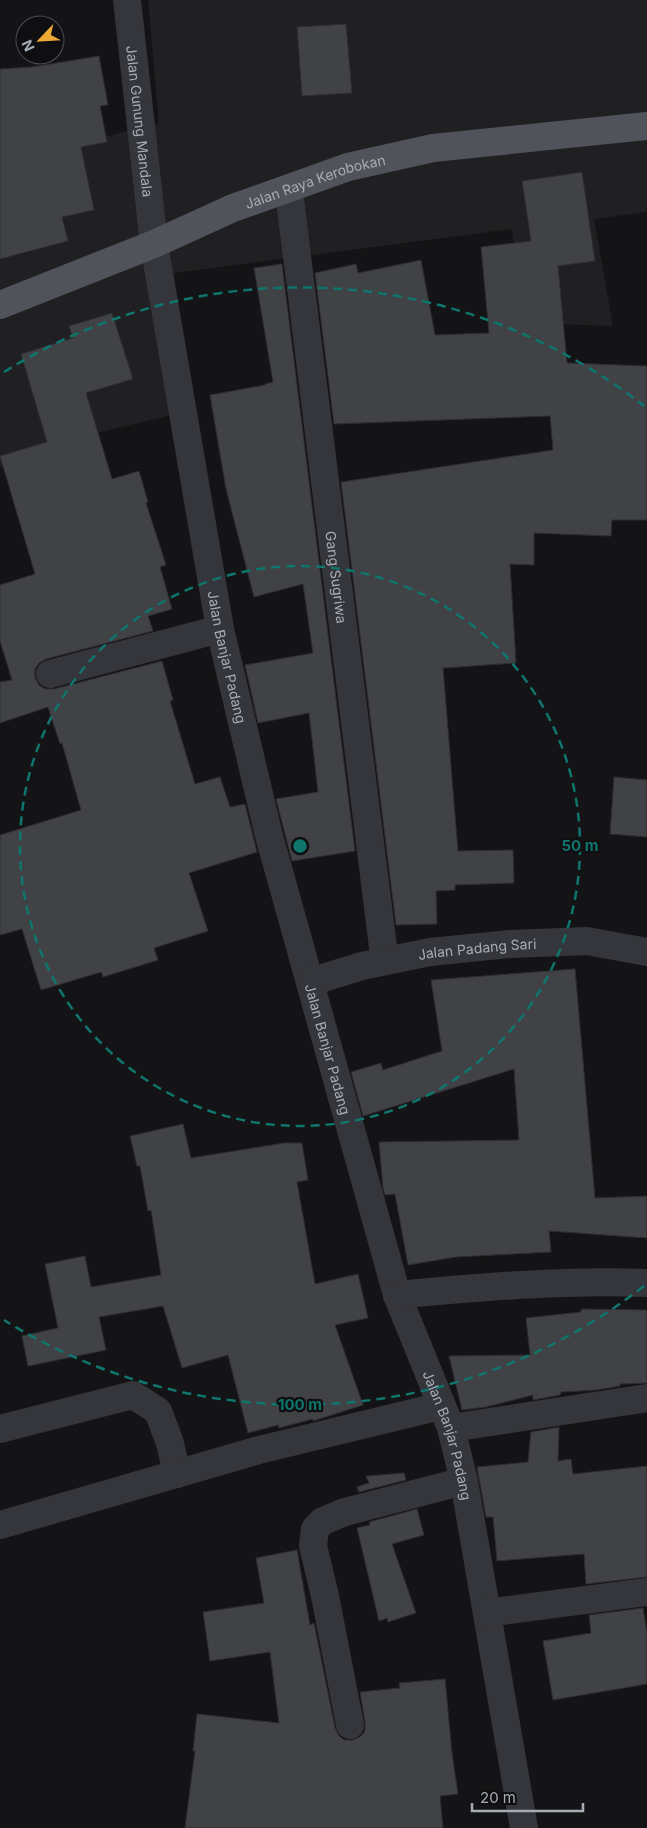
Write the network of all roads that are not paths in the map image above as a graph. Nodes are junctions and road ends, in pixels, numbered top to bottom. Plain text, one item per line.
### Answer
1 (127, 0) edge
2 (647, 126) edge
3 (290, 200) dead end
4 (154, 244) junction
5 (0, 305) edge
6 (220, 629) junction
7 (50, 674) dead end
8 (647, 952) edge
9 (384, 955) dead end
10 (310, 982) junction
11 (647, 1283) edge
12 (397, 1295) junction
13 (647, 1398) edge
14 (446, 1417) junction
15 (0, 1429) edge
16 (177, 1474) junction
17 (464, 1481) junction
18 (0, 1525) edge
19 (647, 1592) edge
20 (487, 1613) junction
21 (350, 1725) dead end
22 (532, 1827) edge

1 - 4 street, Jalan Gunung Mandala
2 - 4 main road, Jalan Raya Kerobokan
3 - 9 street, Gang Sugriwa
4 - 5 main road, Jalan Raya Kerobokan
4 - 6 street, Jalan Banjar Padang
6 - 7 street
6 - 10 street, Jalan Banjar Padang
8 - 10 street, Jalan Padang Sari
10 - 12 street, Jalan Banjar Padang
11 - 12 street
12 - 14 street, Jalan Banjar Padang
13 - 14 street
14 - 16 street
14 - 17 street, Jalan Banjar Padang
15 - 16 street
16 - 18 street
17 - 20 street, Jalan Banjar Padang
17 - 21 street
19 - 20 street
20 - 22 street, Jalan Banjar Padang

